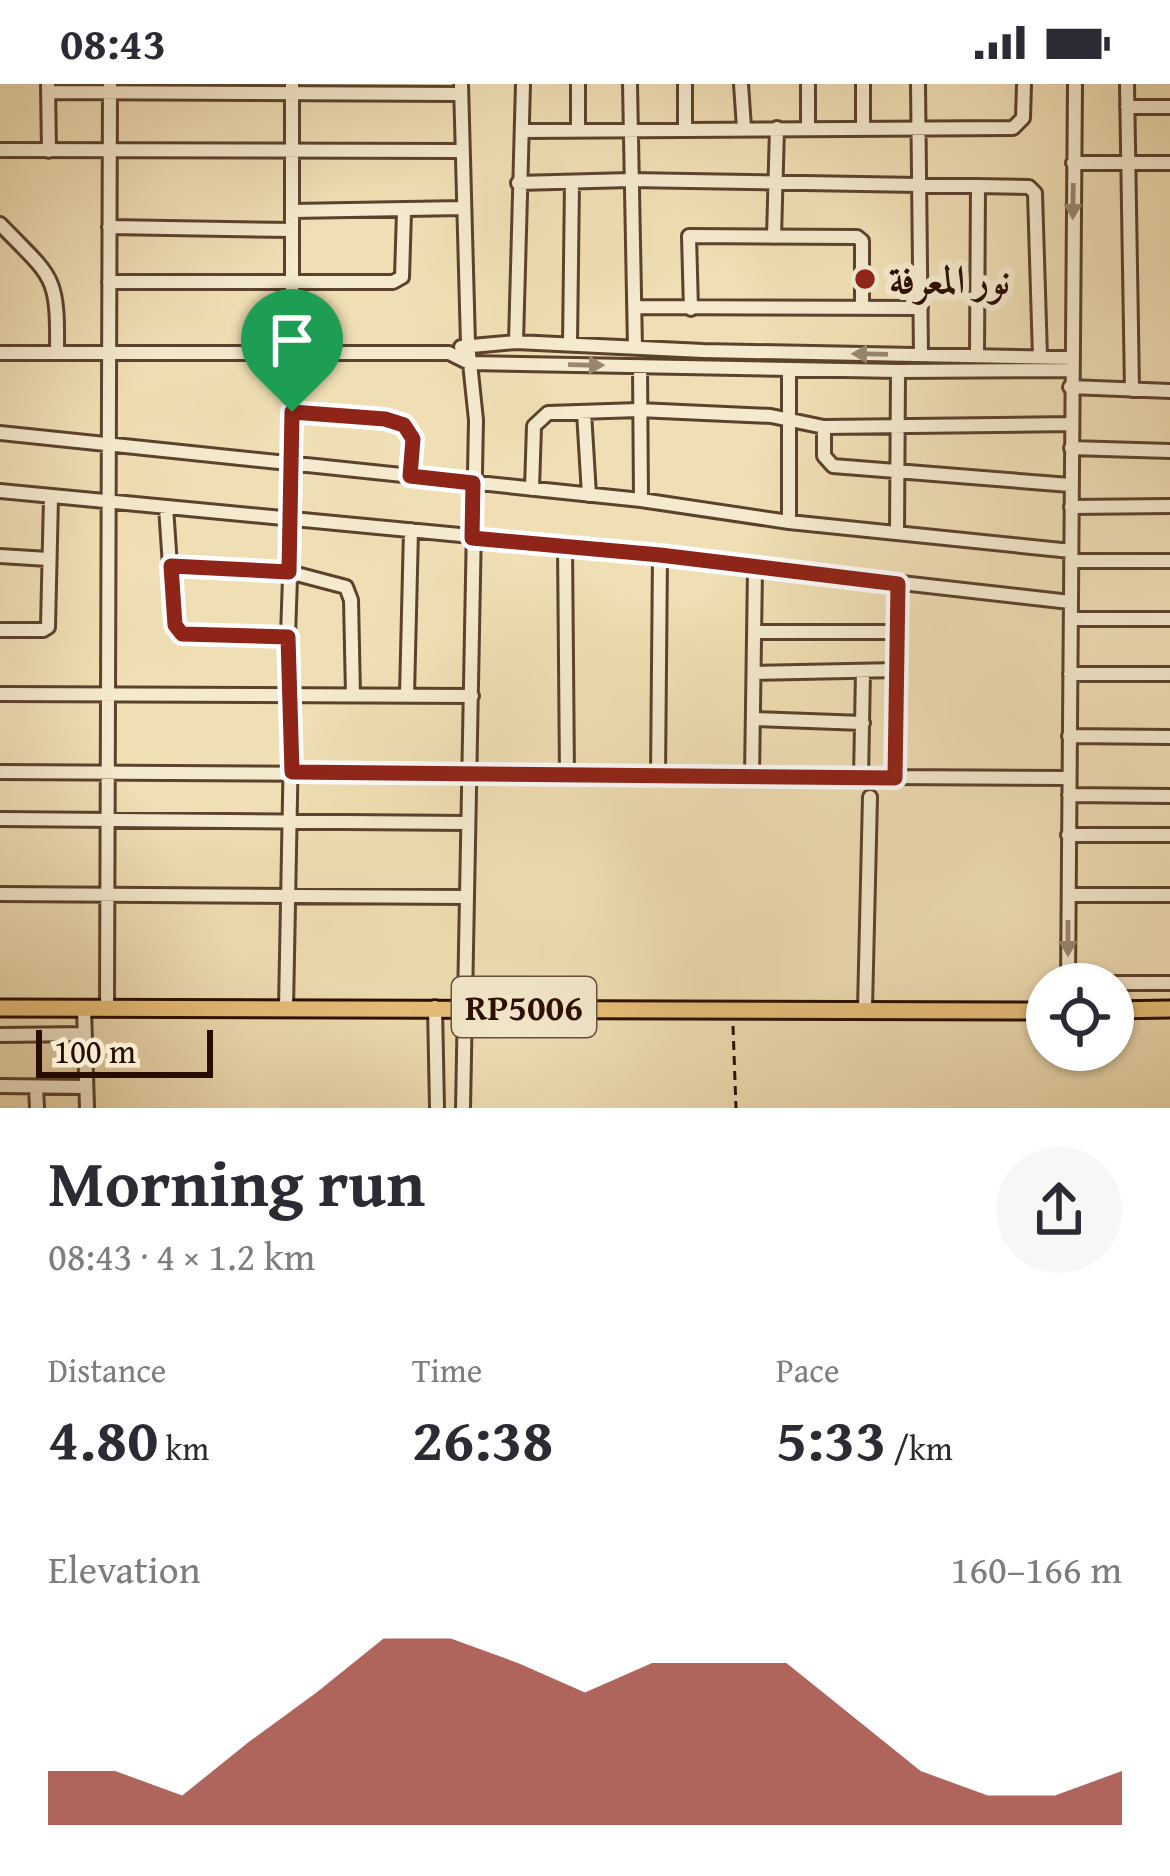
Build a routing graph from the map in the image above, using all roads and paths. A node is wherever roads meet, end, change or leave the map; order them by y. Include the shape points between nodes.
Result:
1 (523, 84) edge
2 (578, 84) edge
3 (630, 84) edge
4 (685, 84) edge
5 (741, 84) edge
6 (808, 84) edge
7 (863, 84) edge
8 (918, 84) edge
9 (1024, 84) edge
10 (1075, 84) edge
11 (1127, 84) edge
12 (48, 88) edge
13 (110, 88) edge
14 (292, 89) edge
15 (366, 89) edge
16 (430, 89) edge
17 (461, 89) edge
18 (1127, 107) junction
19 (1170, 107) edge
20 (863, 127) junction
21 (919, 127) junction
22 (578, 128) junction
23 (631, 128) junction
24 (686, 128) junction
25 (744, 128) junction
26 (777, 128) junction
27 (808, 128) junction
28 (522, 131) junction
29 (0, 149) edge
30 (292, 149) junction
31 (49, 151) junction
32 (460, 151) junction
33 (110, 152) junction
34 (1130, 162) junction
35 (1170, 163) edge
36 (1073, 164) junction
37 (630, 180) junction
38 (572, 182) junction
39 (774, 182) junction
40 (518, 183) junction
41 (920, 185) junction
42 (978, 186) junction
43 (463, 208) junction
44 (292, 211) junction
45 (404, 212) junction
46 (0, 224) edge
47 (109, 227) junction
48 (292, 230) junction
49 (774, 236) junction
50 (109, 282) junction
51 (292, 285) junction
52 (634, 307) junction
53 (862, 307) junction
54 (921, 308) junction
55 (691, 309) junction
56 (516, 342) junction
57 (468, 344) junction
58 (570, 344) junction
59 (635, 348) junction
60 (57, 350) junction
61 (109, 351) junction
62 (292, 351) junction
63 (0, 353) edge
64 (448, 353) junction
65 (921, 355) junction
66 (977, 356) junction
67 (1040, 357) junction
68 (469, 363) junction
69 (1070, 364) junction
70 (640, 366) junction
71 (789, 369) junction
72 (898, 371) junction
73 (1070, 387) junction
74 (1132, 390) junction
75 (1170, 391) edge
76 (639, 410) junction
77 (292, 412) junction
78 (584, 412) junction
79 (787, 418) junction
80 (1070, 424) junction
81 (824, 427) junction
82 (899, 428) junction
83 (0, 433) edge
84 (109, 445) junction
85 (1071, 448) junction
86 (1170, 451) edge
87 (292, 464) junction
88 (899, 474) junction
89 (410, 476) junction
90 (473, 483) junction
91 (1070, 485) junction
92 (532, 489) junction
93 (0, 490) edge
94 (589, 495) junction
95 (51, 497) junction
96 (641, 500) junction
97 (108, 503) junction
98 (1170, 506) edge
99 (166, 507) junction
100 (1071, 507) junction
101 (292, 519) junction
102 (789, 522) junction
103 (411, 530) junction
104 (897, 533) junction
105 (472, 538) junction
106 (565, 545) junction
107 (660, 555) junction
108 (0, 556) edge
109 (1071, 556) junction
110 (49, 559) junction
111 (1170, 561) edge
112 (171, 566) junction
113 (755, 569) junction
114 (289, 572) junction
115 (898, 584) junction
116 (1070, 602) junction
117 (1071, 619) junction
118 (1170, 619) edge
119 (0, 630) edge
120 (754, 632) junction
121 (898, 632) junction
122 (288, 637) junction
123 (898, 670) junction
124 (863, 671) junction
125 (754, 673) junction
126 (1070, 674) junction
127 (1170, 674) edge
128 (0, 694) edge
129 (292, 694) junction
130 (353, 695) junction
131 (406, 695) junction
132 (472, 696) junction
133 (107, 698) junction
134 (754, 719) junction
135 (863, 723) junction
136 (1069, 736) junction
137 (1170, 737) edge
138 (0, 772) edge
139 (107, 772) junction
140 (292, 772) junction
141 (471, 775) junction
142 (567, 776) junction
143 (658, 777) junction
144 (752, 777) junction
145 (895, 778) junction
146 (1069, 778) junction
147 (861, 779) junction
148 (1069, 795) junction
149 (1170, 796) edge
150 (870, 797) dead end
151 (0, 819) edge
152 (290, 820) junction
153 (107, 823) junction
154 (468, 823) junction
155 (1170, 835) edge
156 (1068, 836) junction
157 (0, 894) edge
158 (107, 895) junction
159 (289, 895) junction
160 (1069, 895) junction
161 (1170, 895) edge
162 (467, 897) junction
163 (1068, 963) edge
164 (1134, 983) edge
165 (1170, 983) edge
166 (84, 1007) junction
167 (106, 1007) junction
168 (434, 1007) junction
169 (466, 1007) junction
170 (0, 1008) edge
171 (286, 1008) junction
172 (733, 1008) junction
173 (865, 1008) junction
174 (1170, 1009) edge
175 (1134, 1010) edge
176 (1026, 1011) edge
177 (85, 1034) junction
178 (0, 1035) edge
179 (0, 1086) edge
180 (36, 1087) junction
181 (86, 1088) junction
182 (37, 1108) edge
183 (87, 1108) edge
184 (436, 1108) edge
185 (463, 1108) edge
186 (736, 1108) edge

1 - 28 street
2 - 22 street
3 - 23 street
4 - 24 street
5 - 25 street
6 - 27 street
7 - 20 street
8 - 21 street
9 - 21 street via 1018,127
10 - 36 street
11 - 18 street
12 - 13 street
12 - 31 street
13 - 14 street
13 - 33 street
14 - 15 street
14 - 30 street
15 - 16 street
16 - 17 street
17 - 32 street
18 - 19 street
18 - 34 street
20 - 21 street
20 - 27 street
21 - 41 street
22 - 23 street
22 - 28 street
23 - 24 street
23 - 37 street
24 - 25 street
25 - 26 street
26 - 27 street
26 - 39 street
28 - 40 street
29 - 31 street
30 - 32 street
30 - 33 street
30 - 44 street
31 - 33 street
32 - 43 street
33 - 47 street
34 - 35 street
34 - 36 street
34 - 74 street
36 -> 69 street
37 - 38 street
37 - 39 street
37 - 52 street
38 - 40 street
38 - 58 street
39 - 41 street
39 - 49 street
40 - 56 street
41 - 42 street
41 - 54 street
42 - 66 street
42 - 67 street via 1035,193
43 - 45 street
43 - 57 street
44 - 45 street
44 - 48 street
45 - 51 street via 399,280
46 - 60 street via 52,281
47 - 48 street
47 - 50 street
48 - 51 street
49 - 53 street via 860,238
49 - 55 street via 689,236
50 - 51 street
50 - 61 street
51 - 62 street
52 - 55 street
52 - 59 street
53 - 54 street
53 - 55 street
54 - 65 street
56 - 57 street
56 - 58 street
57 - 64 street
57 - 68 street
58 - 59 street
65 -> 59 street
60 - 61 street
60 - 63 street
61 - 62 street
61 - 84 street
62 - 64 street
62 - 77 street
64 - 68 street
65 - 66 street
66 - 67 street
67 - 69 street
68 -> 70 street
68 - 90 street
69 - 72 street
69 - 73 street
70 - 71 street
70 - 76 street
71 - 72 street
71 - 79 street
72 - 82 street
73 - 74 street
73 - 80 street
74 - 75 street
76 - 78 street
76 - 79 street
76 - 96 street
77 - 87 street
77 - 89 street via 404,425 413,439
78 - 92 street via 537,421
78 - 94 street
79 - 81 street
79 - 102 street
80 - 82 street
80 - 85 street
81 - 82 street
81 - 88 street via 826,462
82 - 88 street
83 - 84 street
84 - 87 street
84 - 97 street
85 - 86 street
85 - 91 street
87 - 89 street
87 - 101 street
88 - 91 street
88 - 104 street
89 - 90 street
90 - 92 street
90 - 105 street
91 - 100 street
92 - 94 street
93 - 95 street
94 - 96 street
95 - 97 street
95 - 110 street
96 - 102 street
97 - 99 street
97 - 133 street
98 - 100 street
99 - 101 street
99 - 112 street
100 - 109 street
101 - 103 street
101 - 114 street
102 - 104 street
103 - 105 street
103 - 131 street
104 - 109 street
105 - 106 street
105 - 132 street
106 - 107 street
106 - 142 street
107 - 113 street
107 - 143 street
108 - 110 street
109 - 111 street
109 - 116 street
110 - 119 street via 46,629
112 - 114 street
112 - 122 street via 182,634
113 - 115 street
113 - 120 street
114 - 122 street
114 - 130 street via 351,593
115 - 116 street
115 - 121 street
116 - 117 street
117 - 118 street
117 - 126 street
120 - 121 street
120 - 125 street
121 - 123 street
122 - 129 street
123 - 124 street
123 - 145 street
124 - 125 street
124 - 135 street
125 - 134 street
126 - 127 street
126 - 136 street
128 - 133 street
129 - 130 street
129 - 133 street
129 - 140 street
130 - 131 street
131 - 132 street
132 - 141 street
133 - 139 street
134 - 135 street
134 - 144 street
135 - 147 street
136 - 137 street
136 - 146 street
138 - 139 street
139 - 140 street
139 - 153 street
140 - 141 street
140 - 152 street
141 - 142 street
141 - 154 street
142 - 143 street
143 - 144 street
144 - 147 street
145 - 146 street
145 - 147 street
146 - 148 street
148 - 149 street
148 - 156 street
150 - 173 street
151 - 153 street
152 - 153 street
152 - 154 street
152 - 159 street
153 - 158 street
154 - 162 street
155 - 156 street
156 - 160 street
157 - 158 street
158 - 159 street
158 - 167 street
159 - 162 street
159 - 171 street
160 - 161 street
160 -> 163 street
162 - 169 street
164 - 165 street
166 - 167 main road, RP5006
166 - 170 main road, RP5006
166 - 177 street
167 - 171 main road, RP5006
168 - 169 main road, RP5006
168 - 171 main road, RP5006
168 - 184 street
169 - 172 main road, RP5006
169 - 185 street
172 - 173 main road, RP5006
172 - 186 path
173 - 176 main road, RP5006
174 - 175 main road
177 - 178 street
177 - 181 street
179 - 180 street
180 - 181 street
180 - 182 street
181 - 183 street

